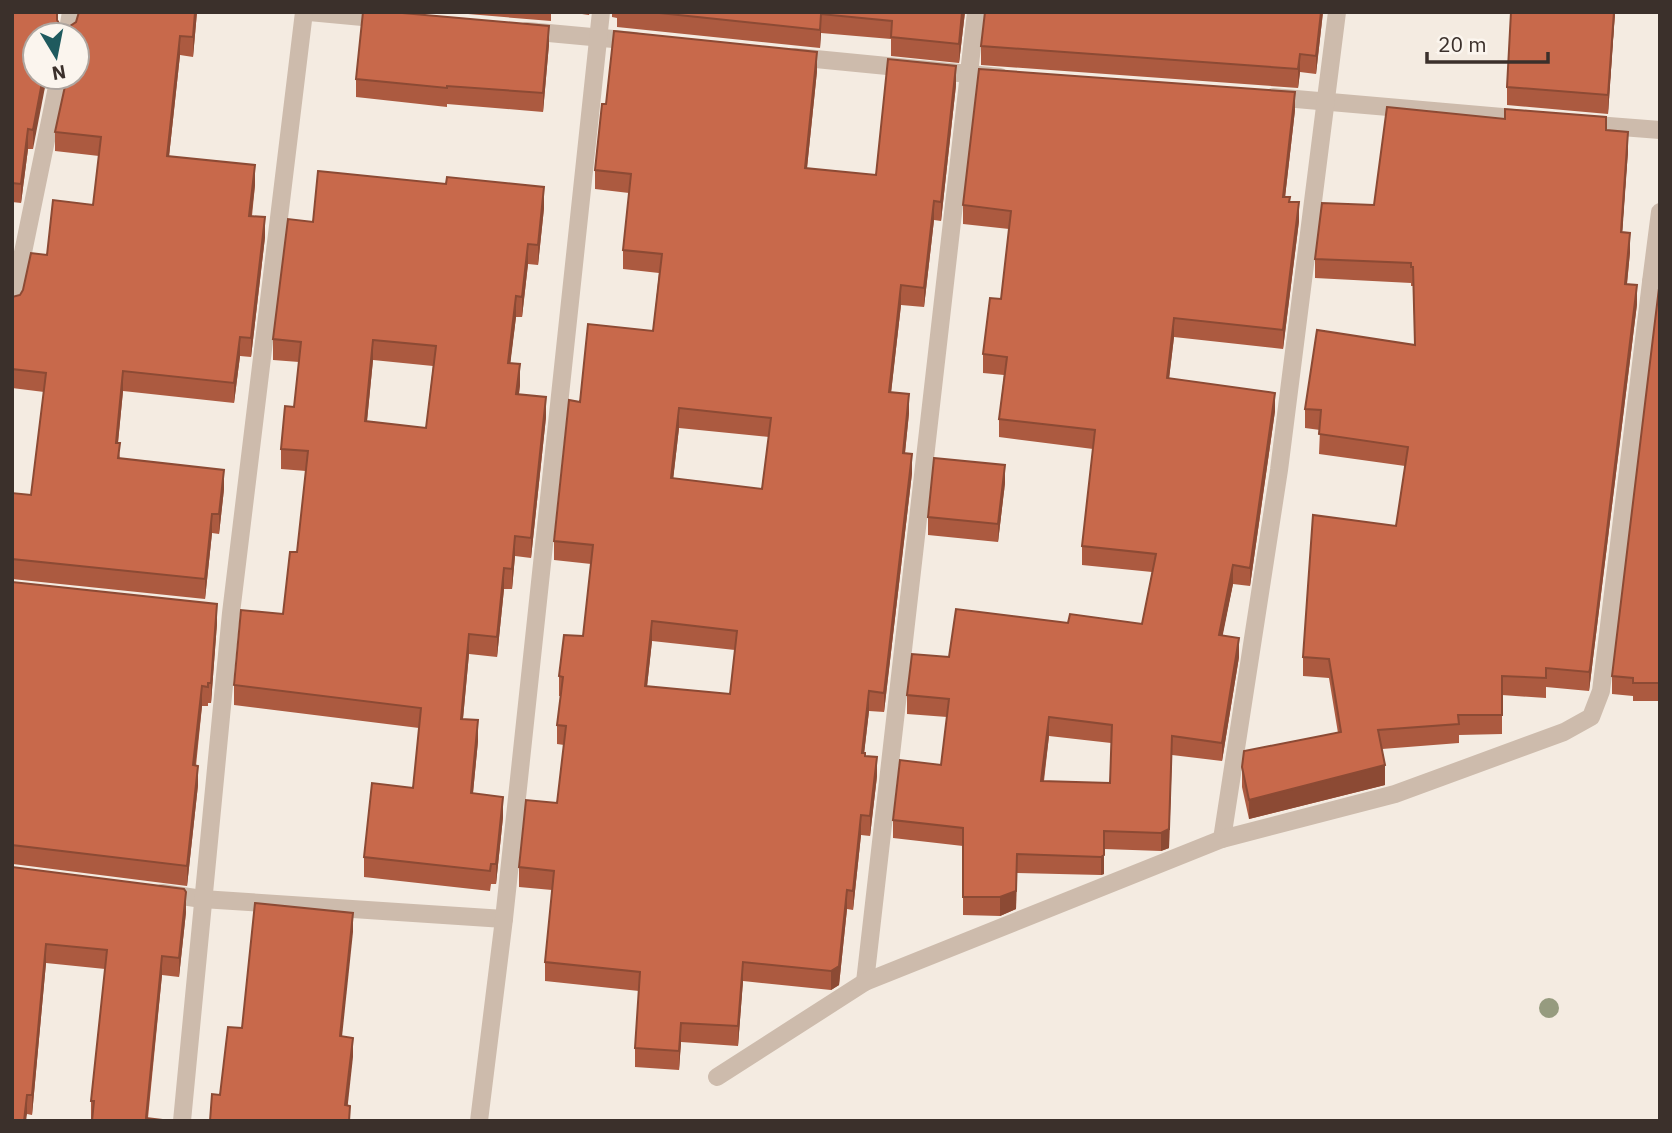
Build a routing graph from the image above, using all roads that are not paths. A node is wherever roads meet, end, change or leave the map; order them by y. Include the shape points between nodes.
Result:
1 (306, 12) edge
2 (601, 12) edge
3 (976, 12) edge
4 (1336, 12) edge
5 (406, 20) edge
6 (516, 30) edge
7 (599, 37) junction
8 (653, 43) edge
9 (776, 55) edge
10 (967, 75) junction
11 (1022, 79) edge
12 (57, 91) edge
13 (1256, 96) edge
14 (1325, 101) junction
15 (1539, 120) edge
16 (1566, 122) edge
17 (1660, 130) edge
18 (1660, 212) edge
19 (1655, 283) edge
20 (12, 306) edge
21 (1222, 839) junction
22 (148, 892) edge
23 (202, 898) junction
24 (504, 919) junction
25 (865, 982) junction
26 (717, 1077) dead end
27 (181, 1121) edge
28 (479, 1121) edge

1 - 5 street
1 - 23 street via 224,612
2 - 7 street
3 - 10 street
4 - 14 street
6 - 7 street
7 - 8 street
7 - 24 street
9 - 10 street
10 - 11 street
10 - 25 street
12 - 20 street
13 - 14 street
14 - 15 street
14 - 21 street via 1279,470
16 - 17 street
18 - 19 street
19 - 21 street via 1601,691 1591,717 1564,732 1395,794
21 - 25 street
22 - 23 street
23 - 24 street
23 - 27 street
24 - 28 street
25 - 26 street

